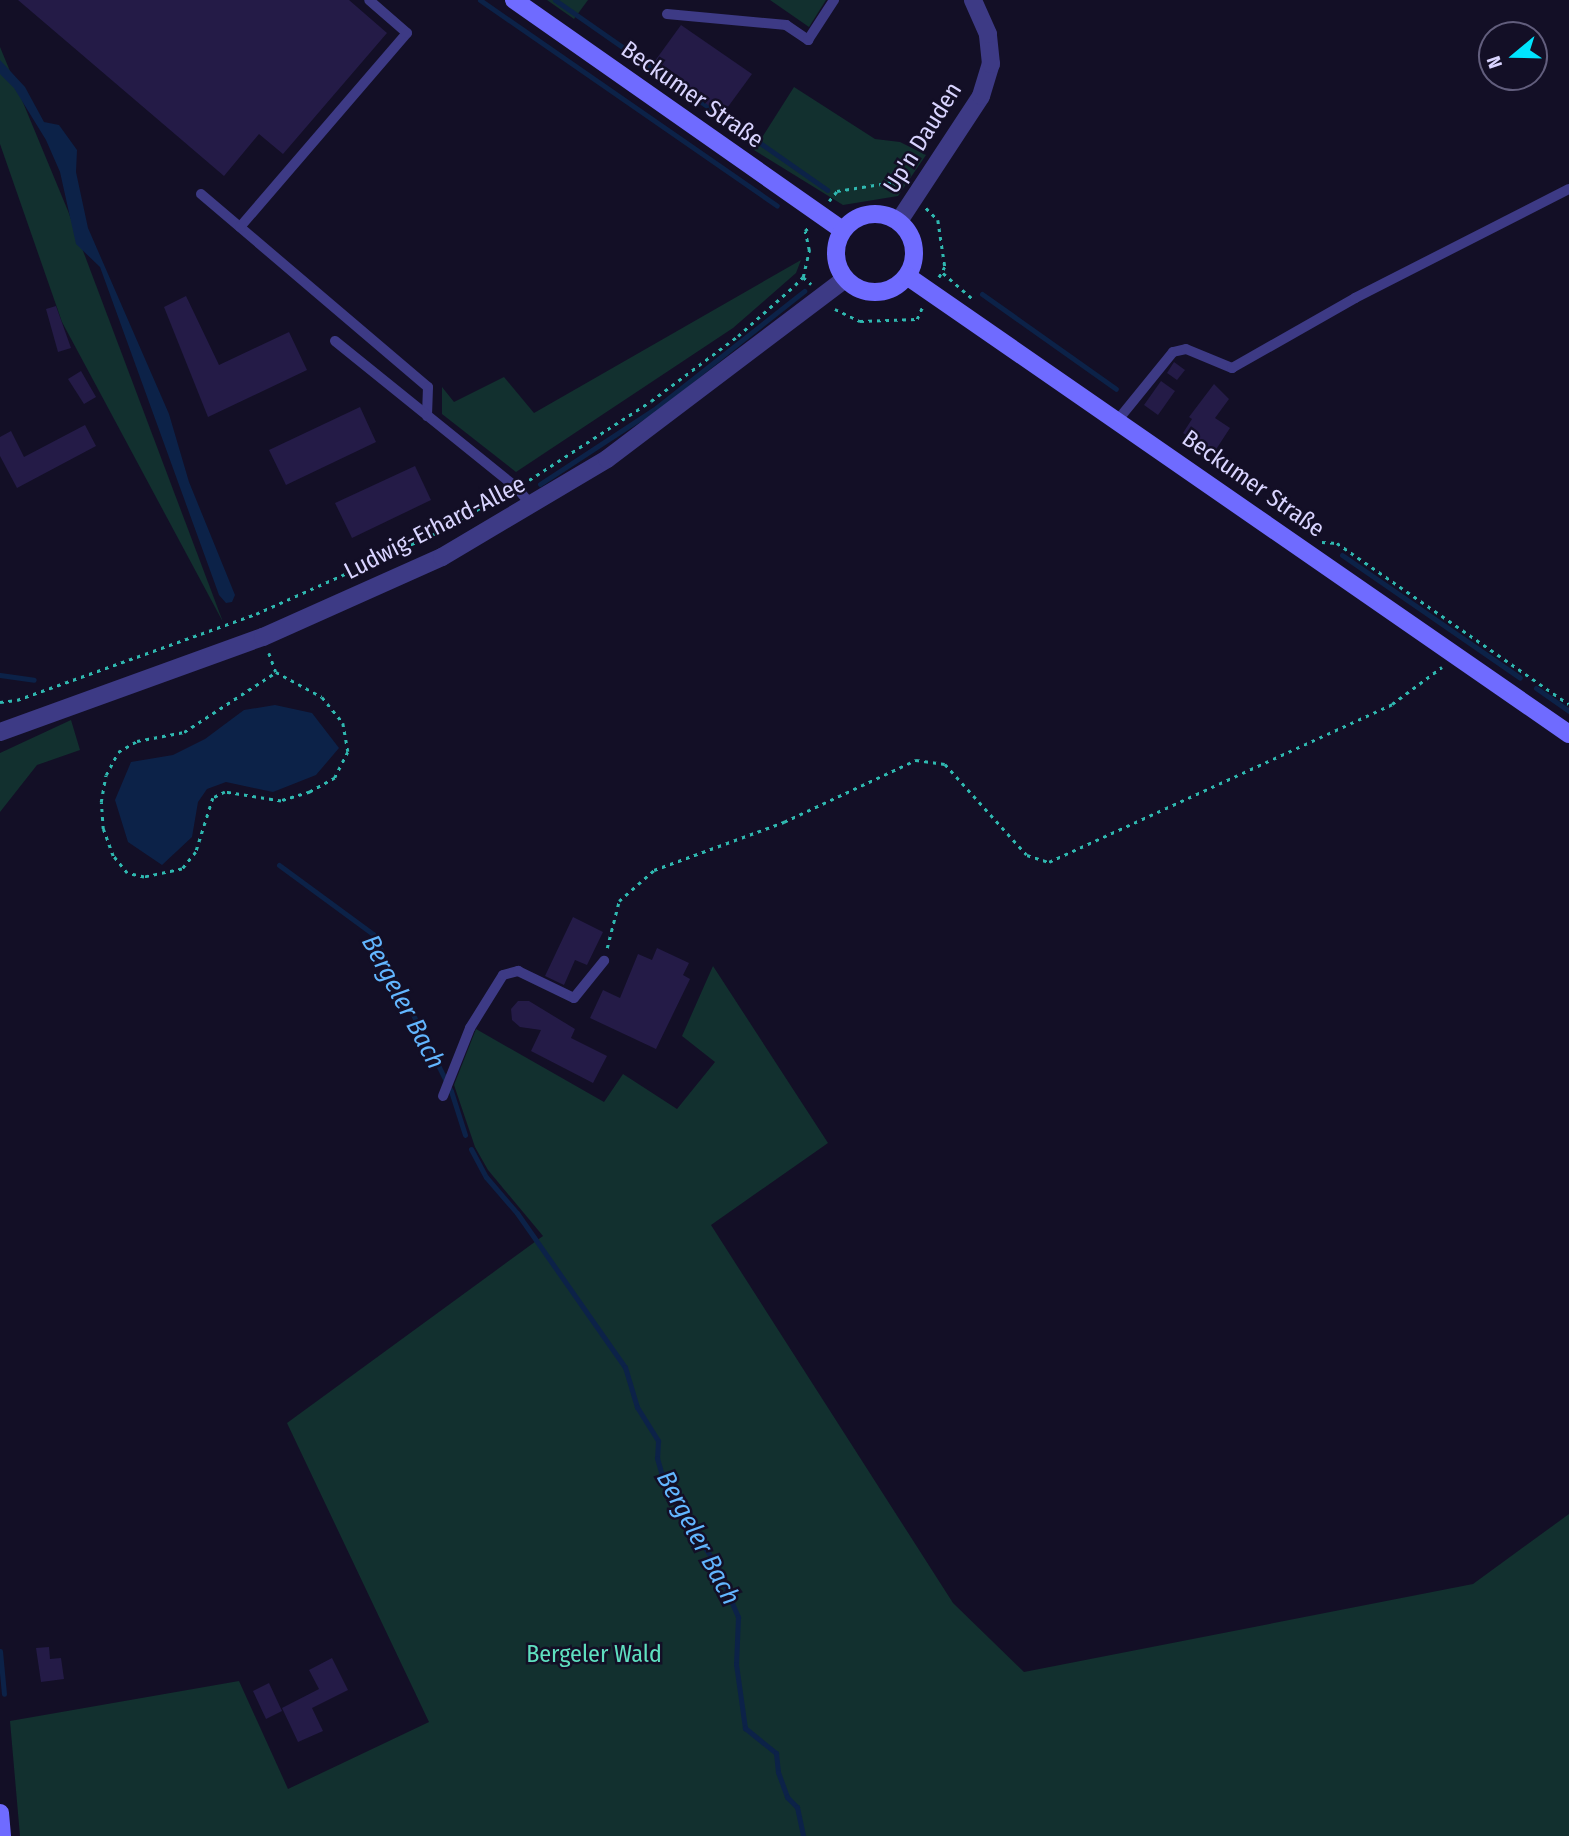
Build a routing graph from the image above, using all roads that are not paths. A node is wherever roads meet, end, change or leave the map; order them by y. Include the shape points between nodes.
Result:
1 (369, 0) edge
2 (514, 0) edge
3 (834, 0) edge
4 (973, 0) edge
5 (667, 14) dead end
6 (1569, 189) edge
7 (201, 194) dead end
8 (899, 222) junction
9 (240, 227) junction
10 (843, 230) junction
11 (907, 276) junction
12 (845, 279) junction
13 (335, 341) dead end
14 (428, 416) junction
15 (1118, 421) junction
16 (532, 507) junction
17 (0, 732) edge
18 (1569, 734) edge
19 (604, 961) road end
20 (443, 1096) dead end
21 (0, 1813) edge
22 (2, 1836) edge

1 - 9 lane via 407,33
2 - 10 main road, Beckumer Straße
3 - 5 lane via 808,40 786,25
4 - 8 street, Up'n Dauden via 988,34 990,64 984,85
6 - 15 lane via 1355,298 1231,368 1186,349 1173,352
7 - 9 lane
8 - 10 main road via 888,215 863,215
8 - 11 main road via 915,247
9 - 14 lane via 428,387
10 - 12 main road via 836,246 837,264
11 - 12 main road via 884,292 856,288
11 - 15 main road, Beckumer Straße
12 - 16 street, Ludwig-Erhard-Allee via 705,390
13 - 14 lane
14 - 16 lane via 517,488
15 - 18 main road, Beckumer Straße
16 - 17 street, Ludwig-Erhard-Allee via 442,557 263,637
19 - 20 lane via 574,998 518,971 503,975 490,990
21 - 22 main road

